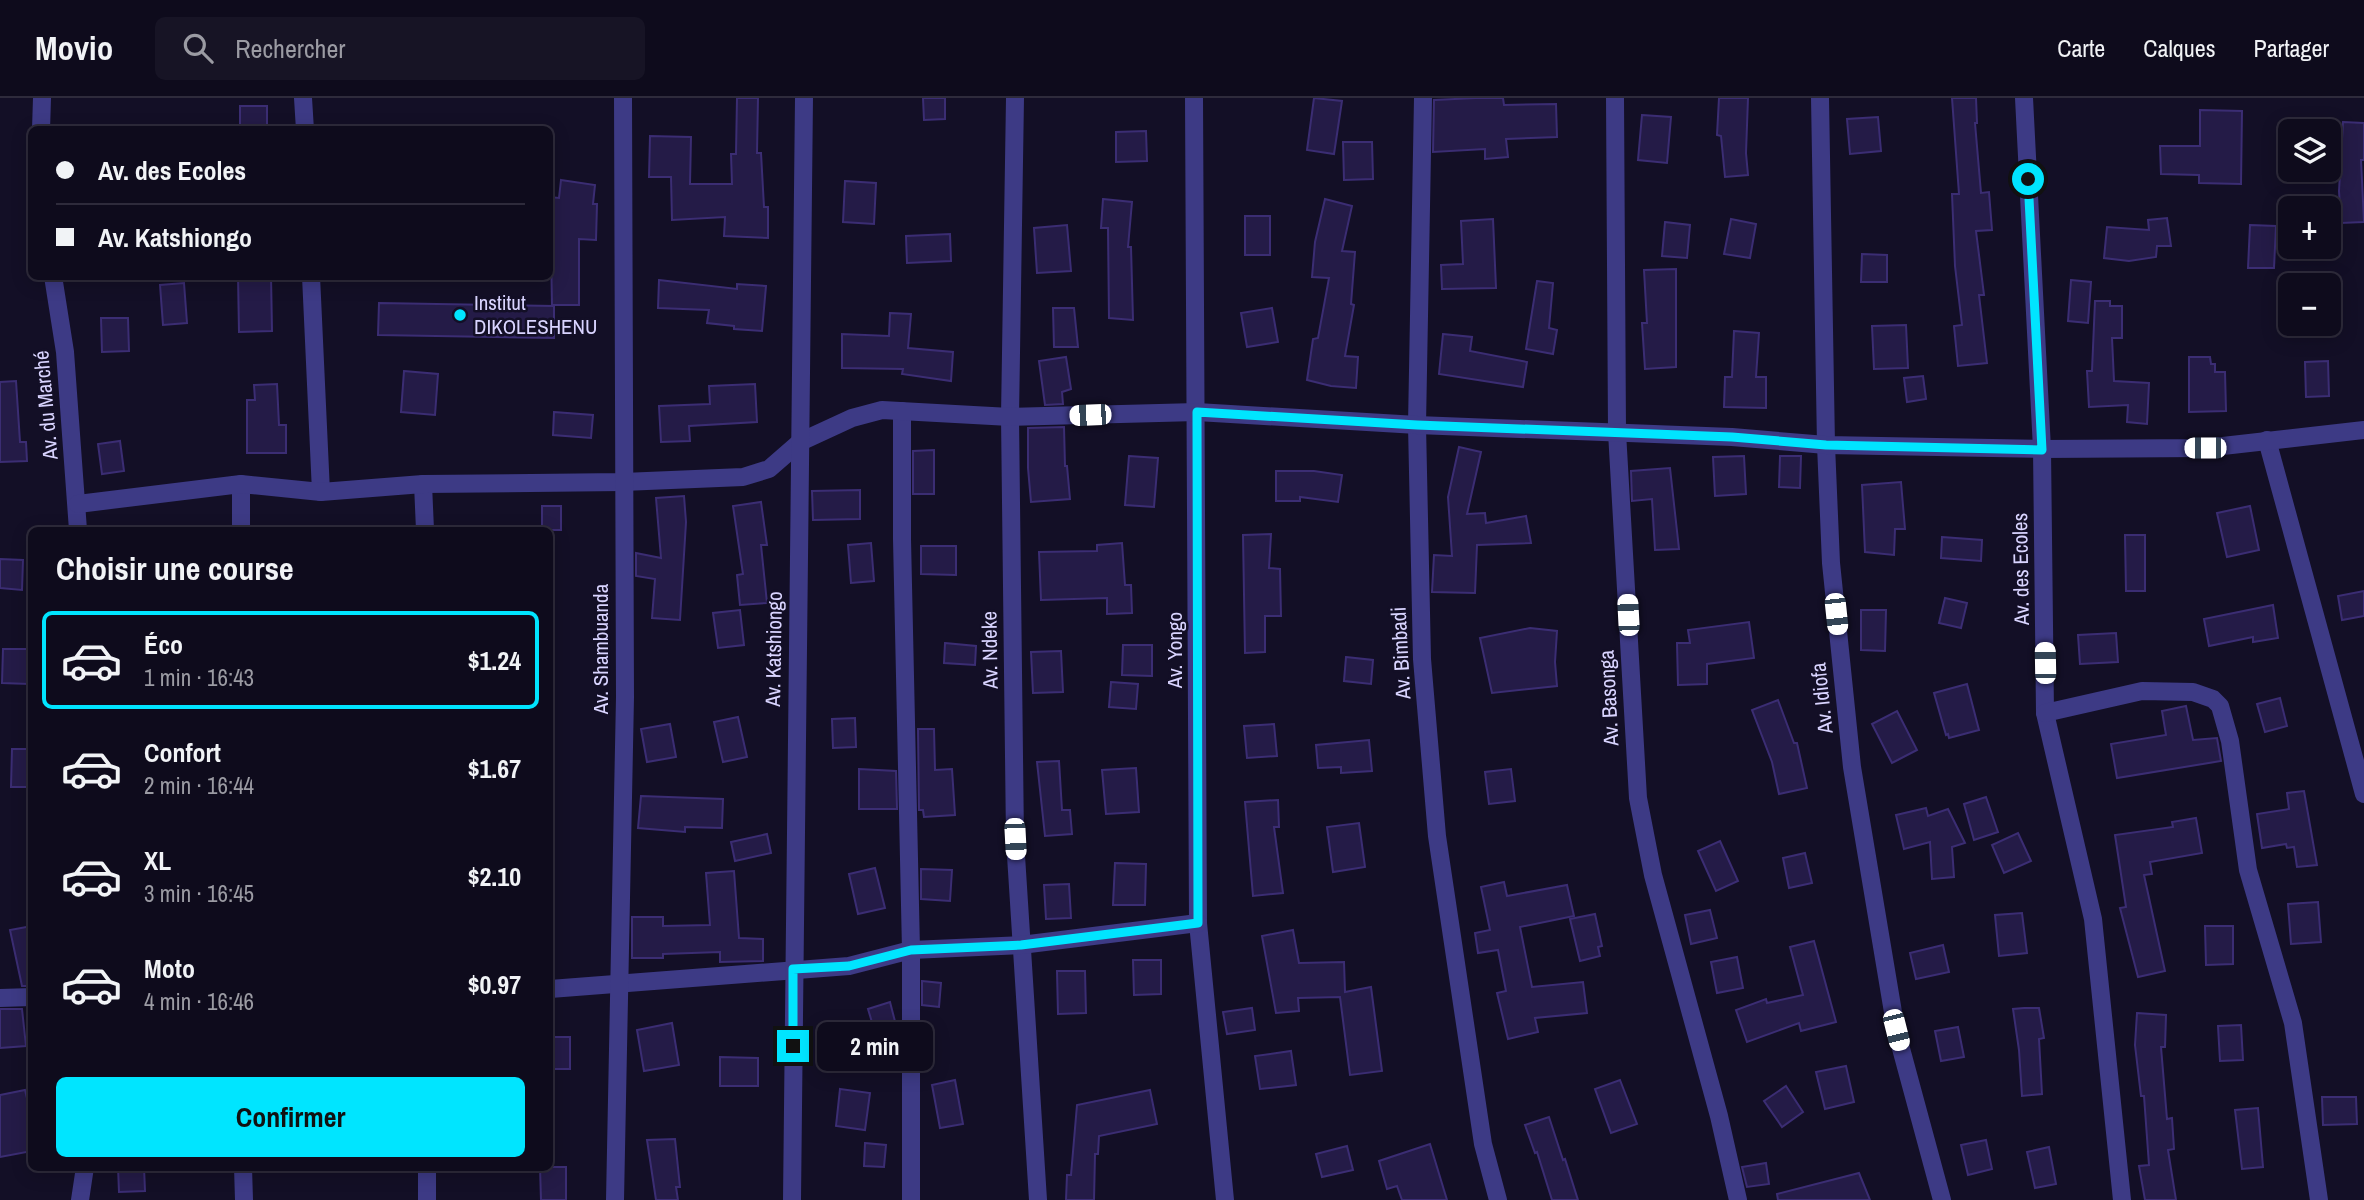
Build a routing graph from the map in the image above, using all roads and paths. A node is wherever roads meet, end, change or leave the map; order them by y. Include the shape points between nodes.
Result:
1 (42, 98) edge
2 (303, 98) edge
3 (623, 98) edge
4 (804, 98) edge
5 (1015, 98) edge
6 (1194, 98) edge
7 (1423, 98) edge
8 (1615, 98) edge
9 (1820, 98) edge
10 (2024, 98) edge
11 (41, 126) edge
12 (304, 126) edge
13 (54, 280) edge
14 (311, 280) edge
15 (902, 411) junction
16 (1197, 412) junction
17 (1010, 417) junction
18 (1417, 425) junction
19 (2364, 430) edge
20 (1617, 432) junction
21 (2267, 440) junction
22 (800, 442) junction
23 (1826, 445) junction
24 (2042, 450) junction
25 (623, 482) junction
26 (241, 484) junction
27 (424, 484) junction
28 (321, 492) junction
29 (78, 504) junction
30 (78, 527) edge
31 (241, 527) edge
32 (425, 527) edge
33 (2045, 713) junction
34 (2364, 794) edge
35 (1198, 923) junction
36 (1021, 945) junction
37 (911, 950) junction
38 (793, 969) junction
39 (618, 985) junction
40 (553, 989) edge
41 (28, 997) edge
42 (0, 998) edge
43 (84, 1171) edge
44 (243, 1171) edge
45 (427, 1171) edge
46 (80, 1200) edge
47 (244, 1200) edge
48 (427, 1200) edge
49 (615, 1200) edge
50 (792, 1200) edge
51 (911, 1200) edge
52 (1038, 1200) edge
53 (1225, 1200) edge
54 (1498, 1200) edge
55 (1738, 1200) edge
56 (1942, 1200) edge
57 (2122, 1200) edge
58 (2319, 1200) edge

1 - 11 street
2 - 12 street
3 - 25 street, Av. Shambuanda
4 - 22 street, Av. Katshiongo
5 - 17 street, Av. Ndeke
6 - 16 street, Av. Yongo
7 - 18 street, Av. Bimbadi
8 - 20 street, Av. Basonga
9 - 23 street, Av. Idiofa
10 - 24 street, Av. des Ecoles
13 - 29 street, Av. du Marché via 65,352
14 - 28 street
15 - 17 street
15 - 22 street via 882,410 852,418
15 - 37 street
16 - 17 street
16 - 18 street
16 - 35 street, Av. Yongo
17 - 36 street, Av. Ndeke via 1015,839
18 - 20 street
18 - 54 street, Av. Bimbadi via 1422,659 1437,836 1483,1144
19 - 21 street
20 - 23 street
20 - 55 street, Av. Basonga via 1638,798 1653,875
21 - 24 street via 2205,448
21 - 34 street
22 - 25 street via 769,469 743,477
22 - 38 street, Av. Katshiongo
23 - 24 street
23 - 56 street, Av. Idiofa via 1831,563 1852,767 1896,1030
24 - 33 street, Av. des Ecoles
25 - 27 street
25 - 39 street, Av. Shambuanda via 625,697
26 - 28 street
26 - 29 street
26 - 31 street
27 - 28 street
27 - 32 street
29 - 30 street, Av. du Marché
33 - 57 street, Av. des Ecoles via 2093,919
33 - 58 street via 2142,691 2193,692 2220,706 2230,740 2248,870 2293,1023
35 - 36 street
35 - 53 street, Av. Yongo
36 - 37 street
36 - 52 street, Av. Ndeke
37 - 38 street via 849,966
37 - 51 street
38 - 39 street
38 - 50 street, Av. Katshiongo
39 - 40 street
39 - 49 street, Av. Shambuanda
41 - 42 street
43 - 46 street
44 - 47 street
45 - 48 street

